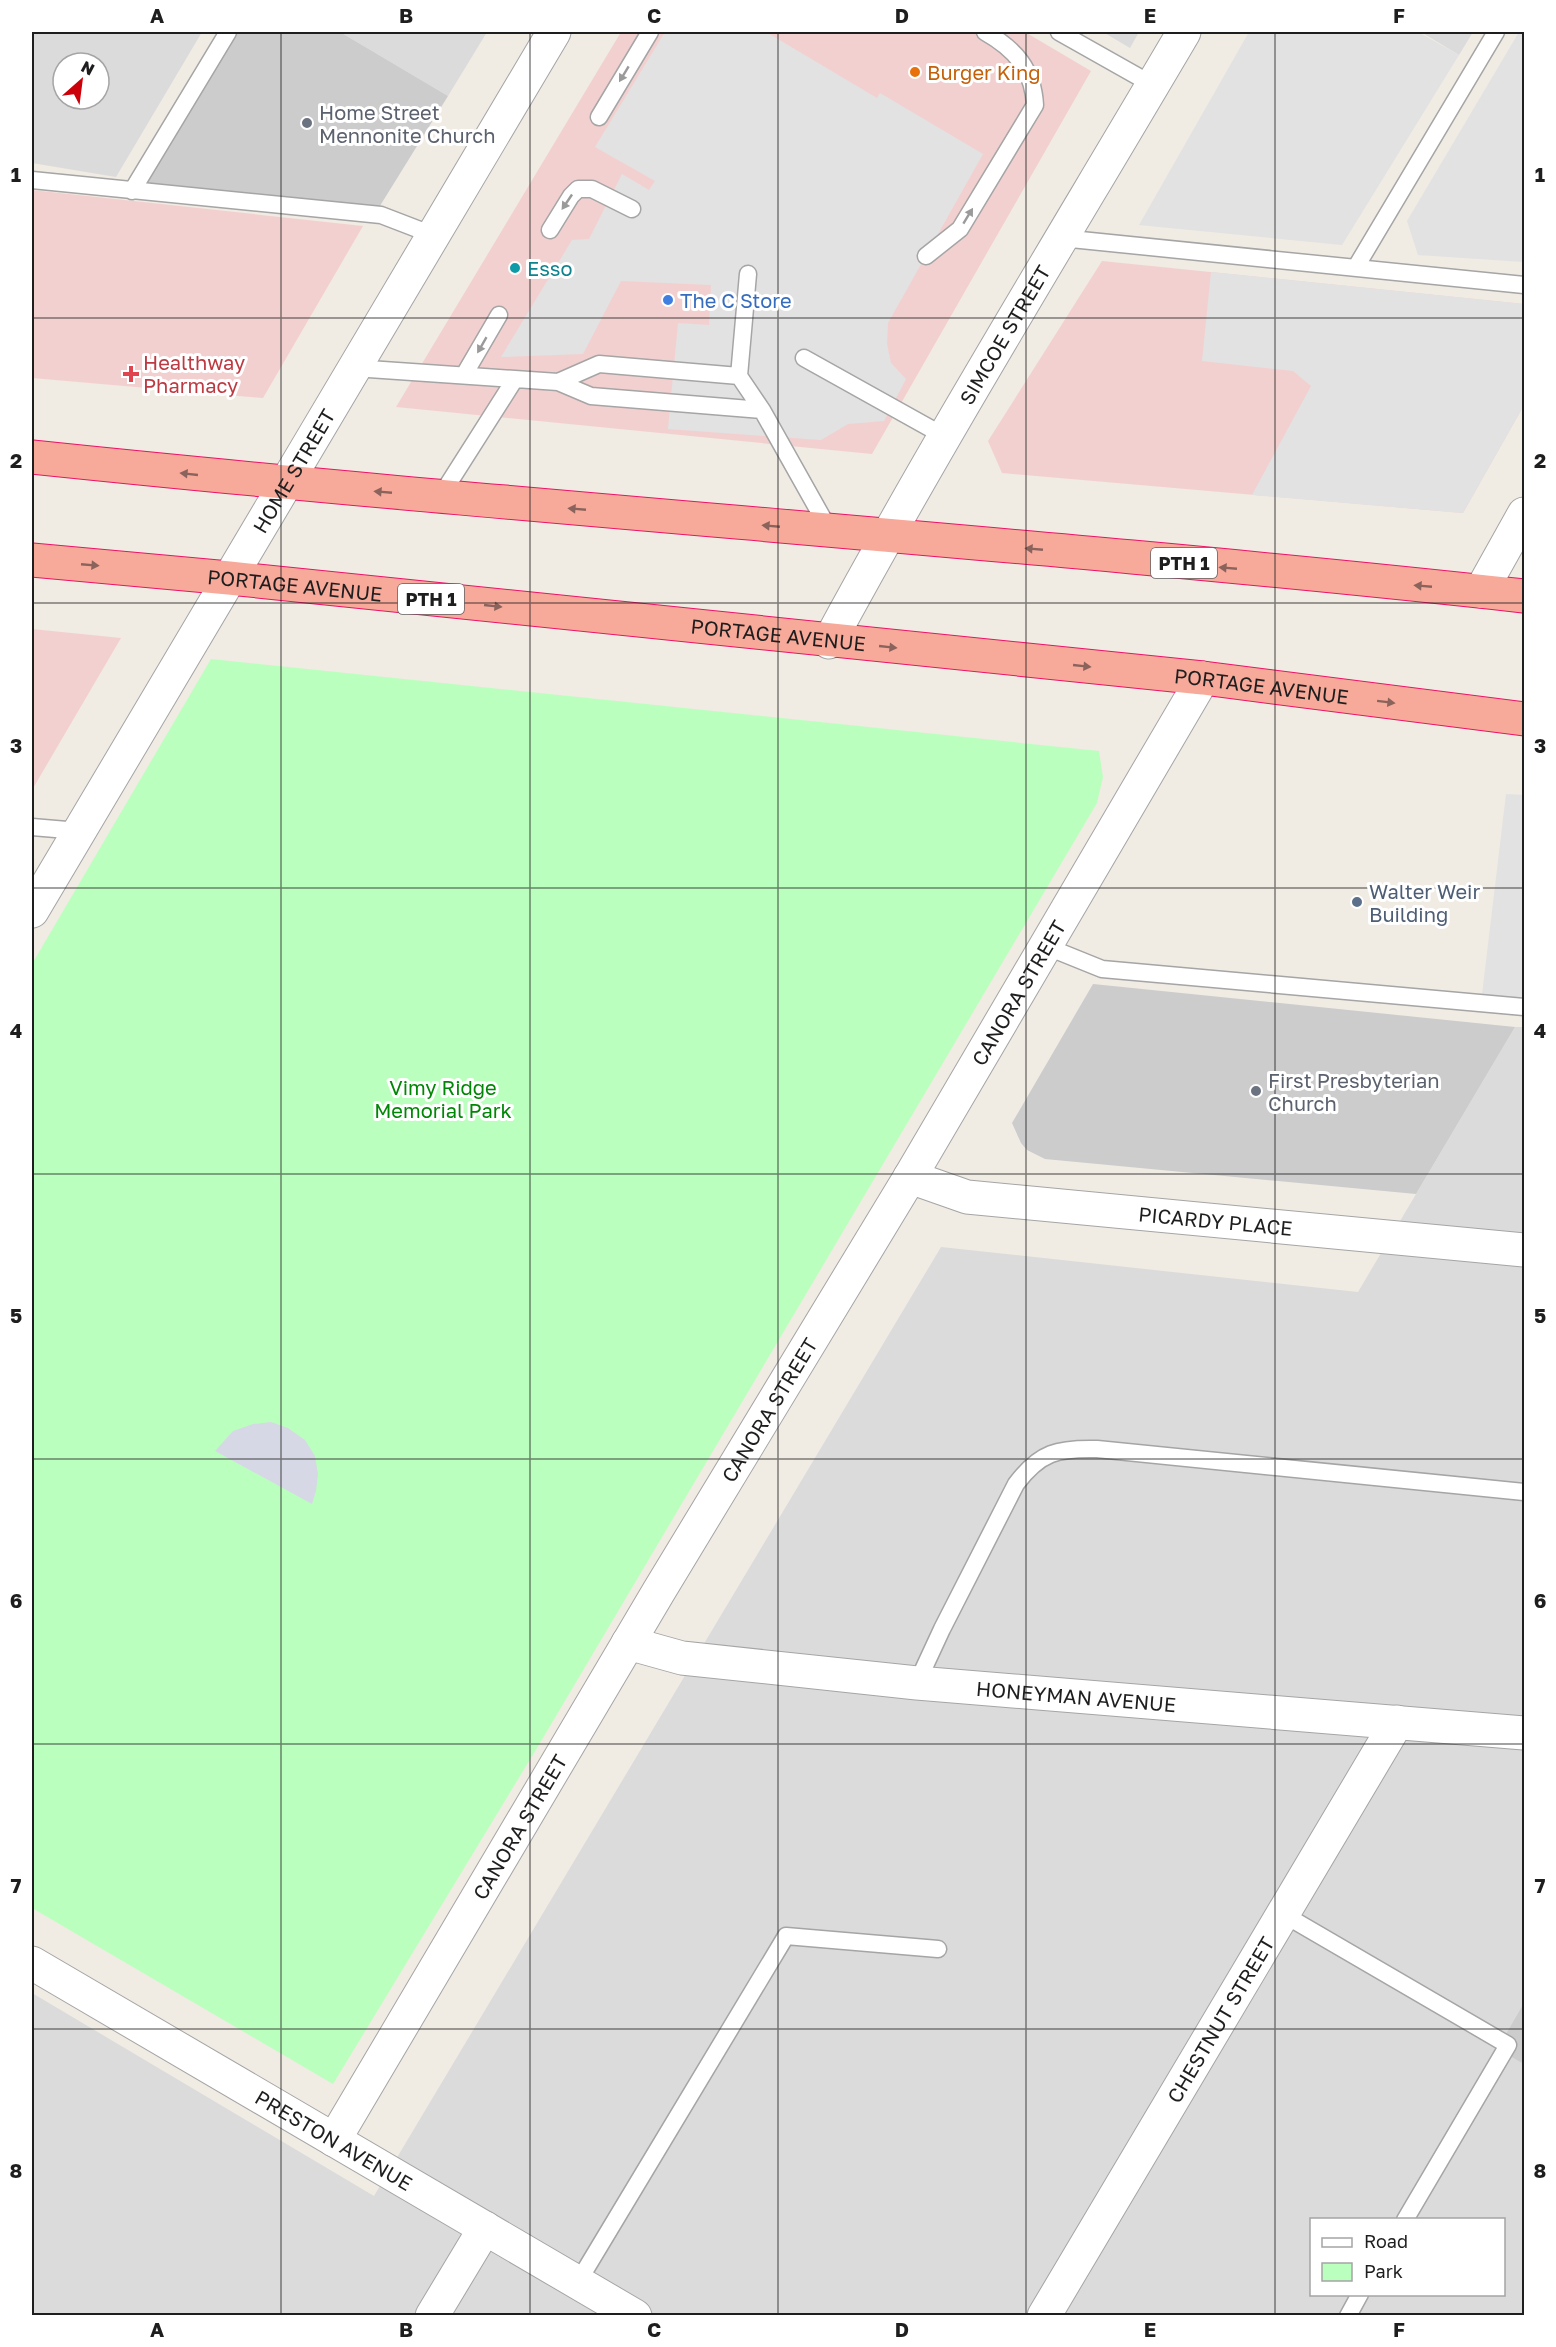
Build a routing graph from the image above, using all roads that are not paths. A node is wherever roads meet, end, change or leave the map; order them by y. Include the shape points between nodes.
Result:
1 (228, 32) edge
2 (554, 32) edge
3 (650, 32) edge
4 (985, 32) edge
5 (1059, 32) edge
6 (1184, 32) edge
7 (1496, 32) edge
8 (1153, 85) junction
9 (599, 117) dead end
10 (32, 180) edge
11 (132, 191) junction
12 (632, 209) dead end
13 (550, 230) dead end
14 (433, 235) junction
15 (1061, 238) junction
16 (926, 256) dead end
17 (1356, 267) junction
18 (748, 274) dead end
19 (1524, 285) edge
20 (499, 315) dead end
21 (804, 358) dead end
22 (354, 368) junction
23 (464, 375) junction
24 (739, 376) junction
25 (515, 379) junction
26 (558, 382) junction
27 (762, 410) junction
28 (944, 436) junction
29 (32, 457) edge
30 (285, 484) junction
31 (441, 497) junction
32 (1524, 514) edge
33 (830, 531) junction
34 (887, 536) junction
35 (32, 560) edge
36 (230, 578) junction
37 (1481, 591) junction
38 (1524, 596) edge
39 (829, 642) junction
40 (1203, 678) junction
41 (1524, 719) edge
42 (32, 827) edge
43 (79, 831) junction
44 (32, 911) edge
45 (1045, 946) junction
46 (1524, 1007) edge
47 (909, 1176) junction
48 (1524, 1250) edge
49 (1524, 1492) edge
50 (628, 1643) junction
51 (917, 1683) junction
52 (1397, 1722) junction
53 (1524, 1733) edge
54 (1282, 1914) junction
55 (938, 1949) dead end
56 (32, 1965) edge
57 (334, 2139) junction
58 (1406, 2218) edge
59 (485, 2228) junction
60 (578, 2282) junction
61 (1359, 2296) edge
62 (432, 2316) edge
63 (635, 2316) edge
64 (1044, 2316) edge
65 (1348, 2316) edge

1 - 11 lane
2 - 14 street, HOME STREET
3 -> 9 lane
16 -> 4 lane via 960,229 1035,105 1034,87 1022,62 1005,43
5 - 8 lane
6 - 8 street, SIMCOE STREET
7 - 17 lane
8 - 15 street, SIMCOE STREET
10 - 11 lane
11 - 14 lane via 381,215
12 -> 13 lane via 592,189 578,189
14 - 22 street, HOME STREET
15 - 17 lane
15 - 28 street, SIMCOE STREET
17 - 19 lane
18 - 24 lane
20 -> 23 lane
21 - 28 lane
22 - 23 lane
22 - 30 street, HOME STREET
23 - 25 lane
24 - 26 lane via 599,364
24 - 27 lane
25 - 26 lane
25 - 31 lane
26 - 27 lane via 591,396
27 - 33 lane
28 - 34 street, SIMCOE STREET
30 -> 29 highway, PTH 1
31 -> 30 highway, PTH 1
30 - 36 street, HOME STREET
33 -> 31 highway, PTH 1
32 - 37 street
33 - 34 highway, PTH 1
37 -> 34 highway, PTH 1
34 - 39 street, SIMCOE STREET
35 -> 36 highway, PORTAGE AVENUE / PTH 1
36 -> 39 highway, PORTAGE AVENUE / PTH 1
36 - 43 street, HOME STREET
37 - 38 highway, PTH 1
39 -> 40 highway, PORTAGE AVENUE / PTH 1
40 -> 41 highway, PORTAGE AVENUE / PTH 1
40 - 45 street, CANORA STREET
42 - 43 lane
43 - 44 street, HOME STREET
45 - 46 lane via 1102,969
45 - 47 street, CANORA STREET
47 - 48 street, PICARDY PLACE via 967,1197
47 - 50 street, CANORA STREET
49 - 51 lane via 1097,1449 1056,1451 1041,1458 1016,1484
50 - 51 street, HONEYMAN AVENUE via 682,1658
50 - 57 street, CANORA STREET
51 - 52 street, HONEYMAN AVENUE
52 - 53 street, HONEYMAN AVENUE
52 - 54 street, CHESTNUT STREET
54 - 58 lane via 1508,2045
54 - 64 street, CHESTNUT STREET
55 - 60 lane via 786,1936
56 - 57 street, PRESTON AVENUE
57 - 59 street, PRESTON AVENUE
59 - 60 street, PRESTON AVENUE
59 - 62 street
60 - 63 street, PRESTON AVENUE
61 - 65 lane

